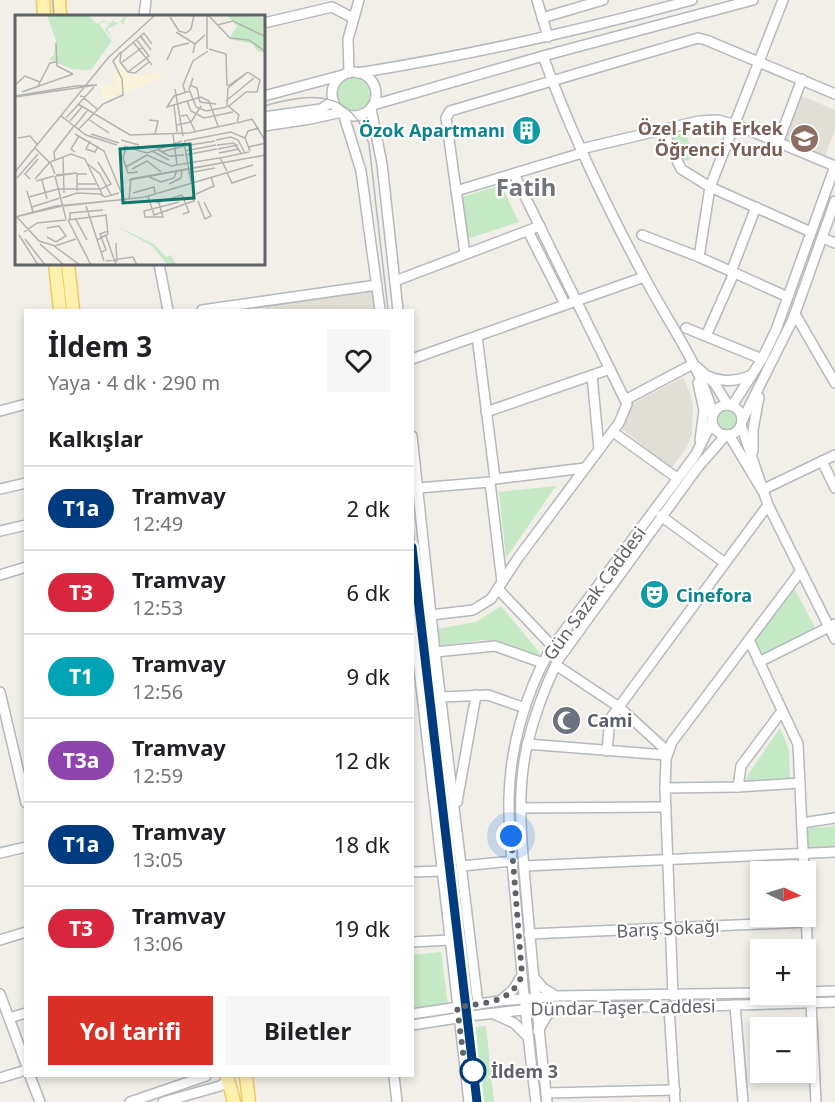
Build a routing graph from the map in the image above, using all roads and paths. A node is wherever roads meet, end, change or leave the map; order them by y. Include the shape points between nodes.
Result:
1 (43, 0) edge
2 (146, 0) edge
3 (359, 0) edge
4 (537, 0) edge
5 (603, 0) edge
6 (692, 0) edge
7 (753, 0) edge
8 (783, 0) edge
9 (44, 15) edge
10 (144, 15) edge
11 (353, 18) junction
12 (542, 18) junction
13 (266, 23) edge
14 (548, 37) junction
15 (543, 56) junction
16 (759, 61) junction
17 (351, 73) junction
18 (802, 79) junction
19 (552, 81) junction
20 (835, 93) edge
21 (266, 95) edge
22 (333, 101) junction
23 (372, 107) junction
24 (342, 112) junction
25 (266, 117) edge
26 (734, 124) junction
27 (266, 126) edge
28 (663, 130) junction
29 (778, 142) junction
30 (582, 151) junction
31 (835, 166) edge
32 (514, 174) junction
33 (710, 187) junction
34 (456, 191) junction
35 (835, 201) edge
36 (756, 207) junction
37 (540, 226) junction
38 (528, 231) junction
39 (812, 232) junction
40 (642, 235) dead end
41 (822, 238) junction
42 (835, 243) edge
43 (465, 254) junction
44 (699, 257) junction
45 (55, 266) edge
46 (68, 266) edge
47 (159, 266) edge
48 (732, 272) junction
49 (644, 277) junction
50 (395, 281) junction
51 (377, 285) junction
52 (788, 297) junction
53 (576, 300) junction
54 (565, 304) junction
55 (60, 309) edge
56 (73, 309) edge
57 (168, 309) edge
58 (209, 309) edge
59 (380, 309) edge
60 (398, 309) edge
61 (795, 314) junction
62 (686, 328) dead end
63 (477, 336) junction
64 (706, 336) junction
65 (414, 358) edge
66 (762, 359) junction
67 (693, 363) junction
68 (610, 369) junction
69 (752, 375) junction
70 (592, 376) junction
71 (708, 376) junction
72 (764, 379) junction
73 (835, 383) edge
74 (625, 400) junction
75 (24, 405) edge
76 (730, 405) junction
77 (0, 411) edge
78 (486, 412) junction
79 (712, 418) junction
80 (741, 423) junction
81 (613, 432) junction
82 (728, 435) junction
83 (599, 449) junction
84 (414, 453) edge
85 (696, 454) junction
86 (835, 455) edge
87 (822, 461) junction
88 (585, 468) junction
89 (757, 474) junction
90 (677, 478) junction
91 (493, 480) junction
92 (24, 483) edge
93 (418, 488) junction
94 (835, 488) edge
95 (0, 489) edge
96 (762, 490) junction
97 (768, 504) junction
98 (661, 516) junction
99 (24, 525) edge
100 (0, 531) edge
101 (725, 563) junction
102 (24, 568) edge
103 (800, 572) junction
104 (0, 575) edge
105 (500, 586) junction
106 (431, 615) junction
107 (832, 626) edge
108 (835, 639) edge
109 (414, 640) edge
110 (748, 640) junction
111 (552, 647) junction
112 (435, 652) junction
113 (759, 662) junction
114 (543, 663) junction
115 (556, 665) junction
116 (0, 692) edge
117 (476, 695) junction
118 (441, 697) junction
119 (417, 699) edge
120 (619, 707) junction
121 (525, 708) junction
122 (782, 711) junction
123 (527, 744) junction
124 (607, 751) junction
125 (667, 753) junction
126 (800, 783) junction
127 (738, 787) junction
128 (665, 788) junction
129 (24, 794) edge
130 (666, 807) junction
131 (521, 808) junction
132 (455, 813) junction
133 (835, 818) edge
134 (802, 823) junction
135 (24, 847) edge
136 (835, 852) edge
137 (0, 853) edge
138 (803, 854) junction
139 (668, 860) junction
140 (513, 861) junction
141 (803, 861) edge
142 (462, 866) junction
143 (524, 866) junction
144 (442, 871) junction
145 (414, 872) edge
146 (750, 924) edge
147 (670, 928) junction
148 (24, 933) edge
149 (530, 934) junction
150 (0, 940) edge
151 (450, 940) junction
152 (414, 942) edge
153 (522, 975) junction
154 (533, 975) junction
155 (835, 991) edge
156 (816, 992) edge
157 (750, 993) edge
158 (0, 994) edge
159 (673, 996) junction
160 (499, 1001) junction
161 (556, 1001) junction
162 (835, 1002) edge
163 (535, 1003) junction
164 (816, 1003) edge
165 (478, 1004) junction
166 (524, 1004) junction
167 (735, 1005) junction
168 (750, 1005) edge
169 (811, 1005) edge
170 (457, 1007) junction
171 (669, 1007) junction
172 (491, 1013) junction
173 (24, 1014) edge
174 (414, 1014) edge
175 (459, 1017) junction
176 (9, 1018) junction
177 (414, 1025) edge
178 (538, 1031) junction
179 (527, 1036) junction
180 (23, 1052) edge
181 (24, 1071) edge
182 (30, 1077) edge
183 (203, 1077) edge
184 (245, 1077) edge
185 (246, 1077) edge
186 (394, 1077) edge
187 (0, 1078) edge
188 (228, 1078) edge
189 (675, 1090) junction
190 (546, 1098) edge
191 (394, 1101) edge
192 (40, 1102) edge
193 (129, 1102) edge
194 (163, 1102) edge
195 (234, 1102) edge
196 (249, 1102) edge
197 (468, 1102) edge
198 (536, 1102) edge
199 (675, 1102) edge
200 (743, 1102) edge
201 (816, 1102) edge

1 - 9 main road
2 - 10 street
3 - 11 street
4 - 12 street
5 - 12 street
6 - 14 street
7 - 15 street
8 - 16 street
11 - 13 street via 332,7
11 - 17 street via 348,39
12 - 14 street
14 - 17 street
15 - 19 street
15 - 23 street
16 - 18 street
16 - 19 street via 706,40 693,39
16 - 26 street
17 - 21 street
17 - 22 street via 335,83
17 - 23 street via 370,79 375,87
18 - 20 street
18 - 29 street
19 - 30 street
19 - 34 street via 446,114
22 - 24 street
22 - 25 street via 321,109
23 - 24 street via 359,115
23 - 50 street
24 - 27 street
24 - 51 street via 361,171
26 - 28 street via 705,120
26 - 29 street
26 - 33 street
28 - 30 street
28 - 33 street via 681,169
29 - 31 street
30 - 32 street
30 - 49 street
31 - 39 street
32 - 34 street
32 - 37 street
33 - 36 street
33 - 44 street
34 - 43 street
35 - 41 street
36 - 39 street
36 - 48 street
37 - 38 street
37 - 53 street
38 - 43 street
38 - 54 street
39 - 52 street
40 - 44 street
41 - 42 street
41 - 61 street
43 - 50 street
44 - 48 street
45 - 55 main road
46 - 56 main road
47 - 57 street
48 - 52 street
48 - 64 street
49 - 53 street
49 - 67 street
50 - 60 street
51 - 58 street
51 - 59 street
52 - 66 street
53 - 54 street
53 - 68 street
54 - 63 street
61 - 72 street
61 - 73 street
62 - 64 street
63 - 65 street
63 - 78 street
64 - 66 street
66 - 69 street
67 - 71 street
67 - 74 street
67 - 79 street via 707,392
67 - 85 street via 704,410
68 - 70 street
68 - 74 street
69 - 71 street via 728,381
69 - 76 street
70 - 78 street
70 - 83 street
71 - 76 street
72 - 80 street
72 - 89 street via 753,430
74 - 81 street via 620,423
75 - 77 street
76 - 79 street via 720,406
76 - 80 street via 741,413
78 - 91 street
79 - 82 street via 715,430
79 - 85 street, Gün Sazak Caddesi
80 - 82 street
80 - 89 street
81 - 83 street
81 - 90 street
82 - 96 street
82 - 98 street, Gün Sazak Caddesi
83 - 88 street
84 - 93 street
85 - 90 street, Gün Sazak Caddesi
86 - 87 street
87 - 94 street
87 - 96 street
88 - 91 street
88 - 105 street
89 - 96 street
90 - 111 street, Gün Sazak Caddesi
91 - 93 street
91 - 105 street
92 - 95 street
93 - 106 street
96 - 97 street
97 - 101 street
97 - 103 street
98 - 101 street
98 - 115 street, Gün Sazak Caddesi
99 - 100 street
101 - 120 street
102 - 104 street
103 - 107 street
103 - 110 street
105 - 106 street via 492,599 478,608
105 - 111 street
106 - 112 street
107 - 108 street
107 - 113 street
109 - 119 street
110 - 113 street
110 - 125 street
111 - 114 street, Gün Sazak Caddesi
112 - 114 street via 495,646
112 - 118 street
113 - 122 street
114 - 121 street, Gün Sazak Caddesi
115 - 120 street
115 - 123 street, Gün Sazak Caddesi
116 - 129 street
117 - 118 street
117 - 121 street via 488,695
117 - 132 street
118 - 132 street
119 - 144 street
120 - 124 street via 610,719
120 - 125 street
121 - 140 street, Gün Sazak Caddesi via 510,781
122 - 126 street via 798,744
122 - 127 street via 741,766
123 - 124 street
123 - 131 street, Gün Sazak Caddesi
124 - 125 street
125 - 128 street
126 - 127 street
126 - 134 street
127 - 128 street
128 - 130 street
130 - 131 street
130 - 139 street
131 - 143 street, Gün Sazak Caddesi
132 - 142 street
133 - 134 street
134 - 138 street
135 - 137 street
136 - 138 street
138 - 139 street
138 - 141 street
139 - 143 street
139 - 147 street
140 - 142 street
140 - 153 street, Gün Sazak Caddesi
142 - 165 street
143 - 149 street, Gün Sazak Caddesi
144 - 145 street
144 - 151 street
146 - 147 street, Barış Sokağı
147 - 149 street, Barış Sokağı
147 - 159 street
148 - 150 street
149 - 154 street, Gün Sazak Caddesi
151 - 152 street
151 - 170 street
153 - 160 street via 513,990
153 - 166 street, Gün Sazak Caddesi
154 - 161 street
154 - 163 street, Gün Sazak Caddesi
155 - 156 street
157 - 159 street, Dündar Taşer Caddesi
158 - 176 street
159 - 161 street, Dündar Taşer Caddesi
160 - 165 street, Dündar Taşer Caddesi
160 - 166 street, Dündar Taşer Caddesi
161 - 163 street, Dündar Taşer Caddesi
161 - 171 street, Dündar Taşer Caddesi
161 - 178 street
162 - 164 street, Dündar Taşer Caddesi
163 - 166 street, Dündar Taşer Caddesi
163 - 178 street, Gün Sazak Caddesi
165 - 170 street, Dündar Taşer Caddesi
166 - 172 street, Dündar Taşer Caddesi
166 - 179 street, Gün Sazak Caddesi
167 - 168 street, Dündar Taşer Caddesi
167 - 171 street, Dündar Taşer Caddesi
167 - 200 street
169 - 201 street
170 - 174 street, Dündar Taşer Caddesi
170 - 175 street
171 - 189 street
172 - 175 street, Dündar Taşer Caddesi
172 - 179 street via 514,1023
173 - 176 street
175 - 177 street, Dündar Taşer Caddesi
175 - 197 street
176 - 180 street
178 - 190 street, Gün Sazak Caddesi
179 - 198 street, Gün Sazak Caddesi
181 - 187 street
182 - 192 street
183 - 193 street
184 - 188 main road via 238,1083
185 - 196 main road
186 - 191 street
188 - 194 street via 220,1086
188 - 195 main road
189 - 190 street
189 - 199 street

